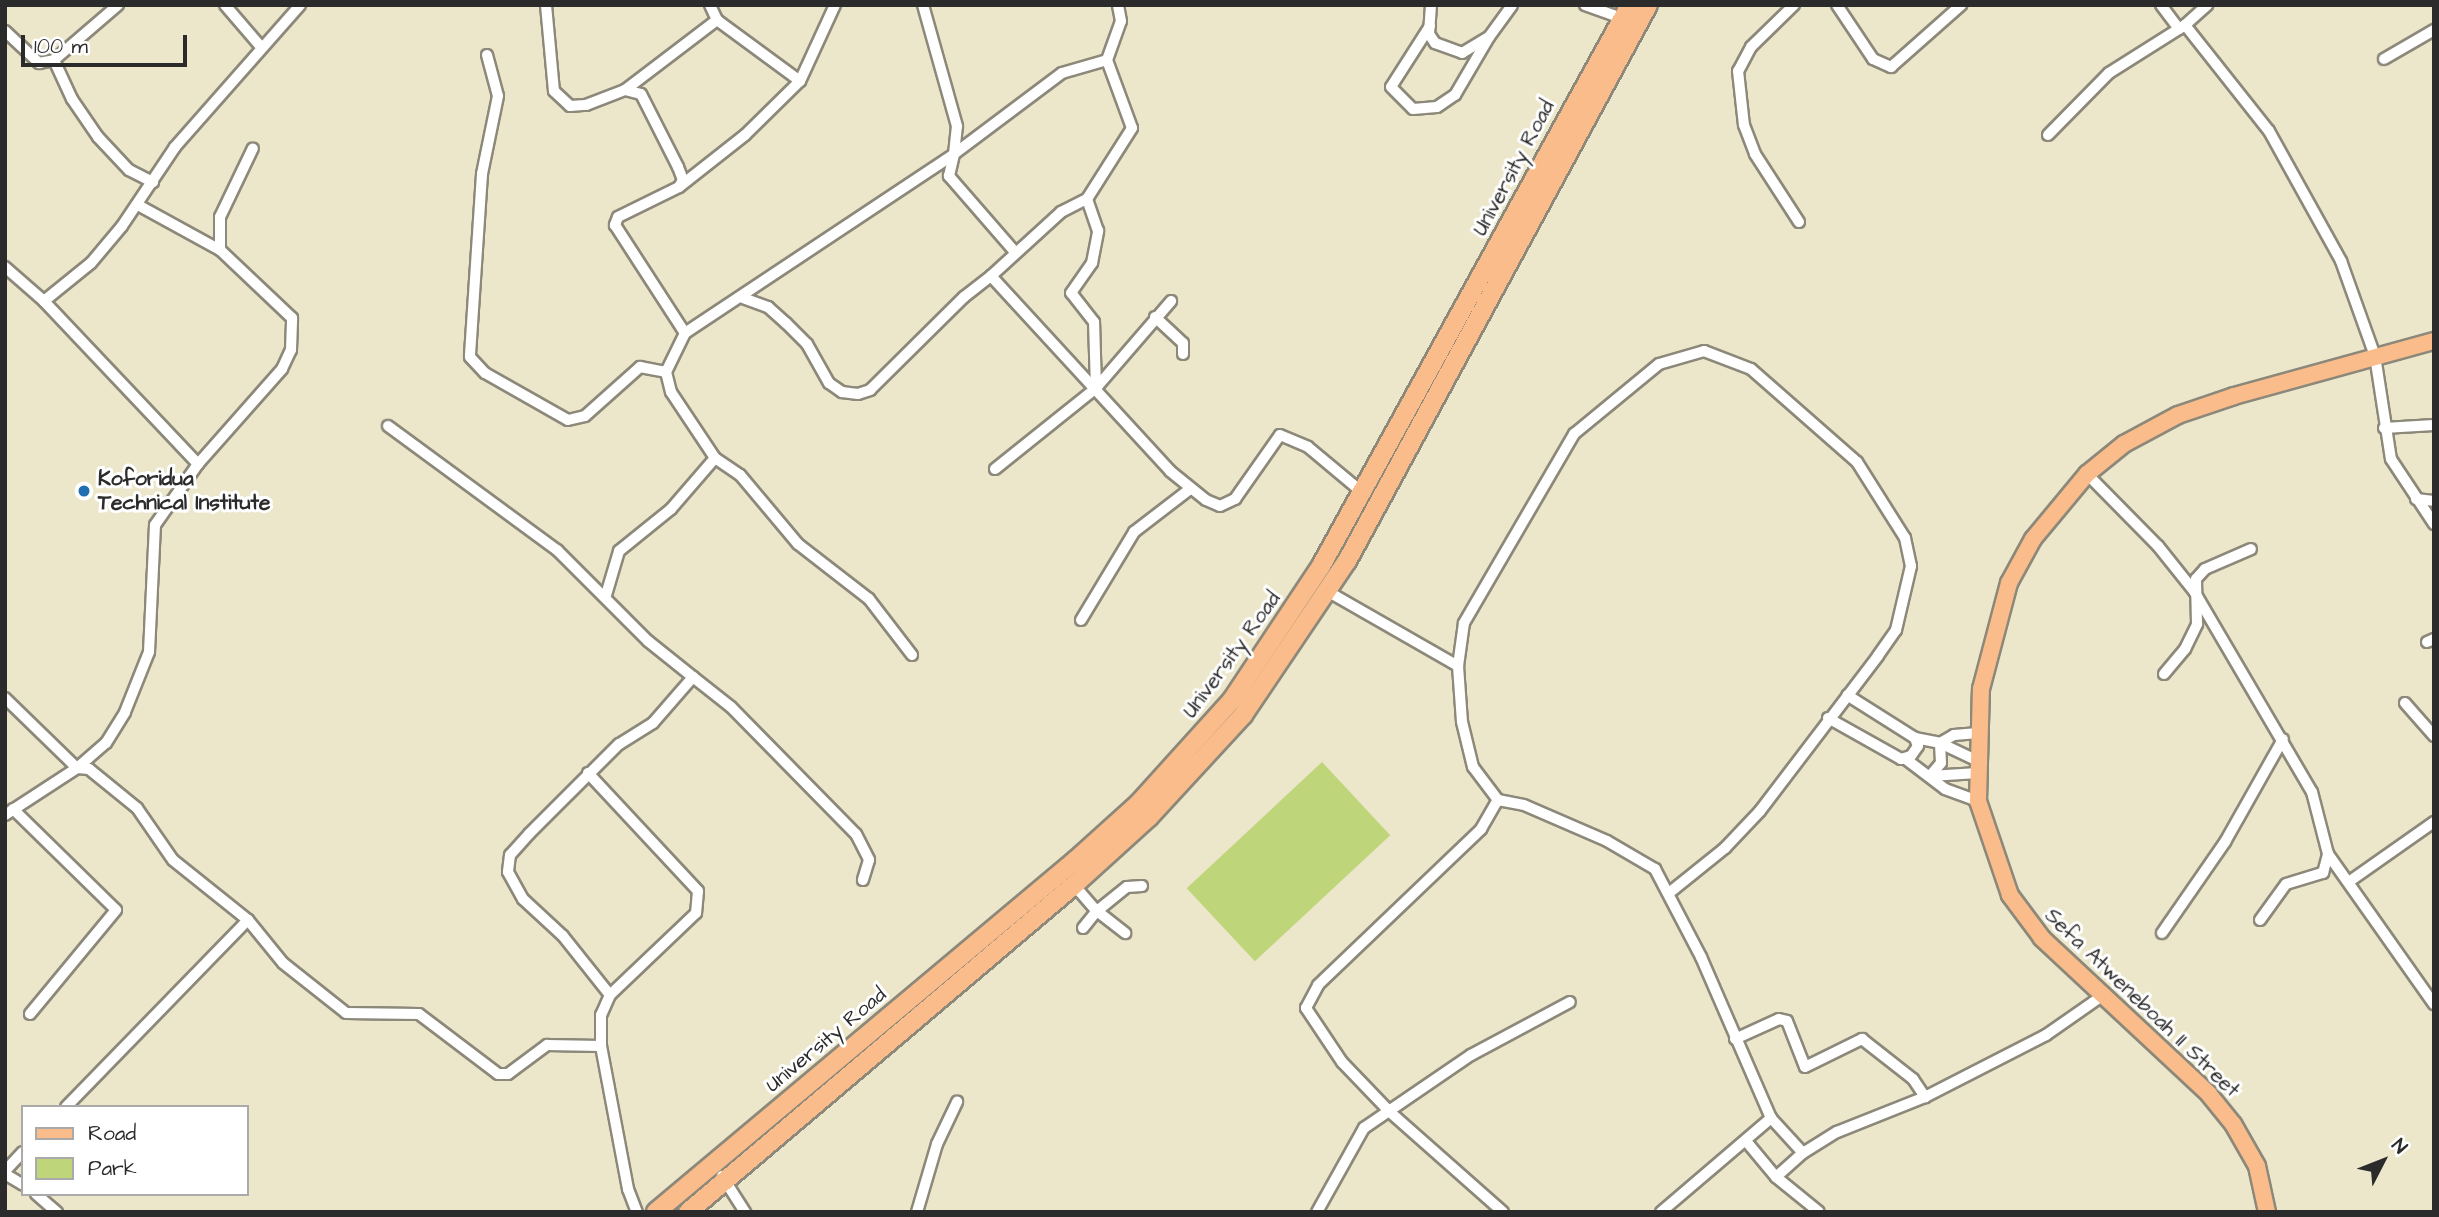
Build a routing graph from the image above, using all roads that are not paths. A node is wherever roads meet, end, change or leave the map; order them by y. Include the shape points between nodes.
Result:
1 (118, 5) edge
2 (225, 5) edge
3 (300, 5) edge
4 (546, 5) edge
5 (710, 5) edge
6 (835, 5) edge
7 (923, 5) edge
8 (1118, 5) edge
9 (1431, 5) edge
10 (1512, 5) edge
11 (1585, 5) edge
12 (1648, 5) edge
13 (1794, 5) edge
14 (1837, 5) edge
15 (1961, 5) edge
16 (2161, 5) edge
17 (2207, 5) edge
18 (1627, 12) edge
19 (717, 20) junction
20 (1430, 26) junction
21 (2182, 27) junction
22 (2434, 30) edge
23 (5, 32) edge
24 (1489, 37) junction
25 (261, 47) junction
26 (486, 55) dead end
27 (2384, 59) dead end
28 (54, 60) junction
29 (1107, 60) junction
30 (800, 81) junction
31 (625, 90) junction
32 (2048, 135) dead end
33 (253, 148) dead end
34 (954, 154) junction
35 (153, 183) junction
36 (679, 187) junction
37 (1087, 199) junction
38 (138, 205) junction
39 (1800, 222) dead end
40 (220, 250) junction
41 (1015, 252) junction
42 (5, 267) edge
43 (991, 276) junction
44 (743, 298) junction
45 (44, 301) junction
46 (1171, 301) dead end
47 (1155, 317) junction
48 (685, 333) junction
49 (2434, 341) edge
50 (1182, 354) dead end
51 (2375, 356) junction
52 (666, 372) junction
53 (1096, 388) junction
54 (2434, 425) edge
55 (388, 426) dead end
56 (2384, 428) junction
57 (1406, 434) junction
58 (715, 458) junction
59 (198, 464) junction
60 (995, 469) dead end
61 (2087, 474) junction
62 (1189, 489) junction
63 (1362, 492) junction
64 (2416, 499) junction
65 (2434, 501) edge
66 (2434, 524) edge
67 (2250, 549) dead end
68 (1327, 591) junction
69 (2194, 591) junction
70 (606, 595) junction
71 (1081, 620) dead end
72 (912, 655) dead end
73 (1458, 666) junction
74 (2164, 674) dead end
75 (693, 677) junction
76 (1847, 695) junction
77 (5, 698) edge
78 (2406, 703) dead end
79 (1829, 718) junction
80 (1978, 733) junction
81 (2434, 736) edge
82 (1915, 738) junction
83 (2283, 739) junction
84 (1940, 743) junction
85 (1907, 760) junction
86 (1978, 767) junction
87 (77, 768) junction
88 (588, 773) junction
89 (1930, 776) junction
90 (1498, 800) junction
91 (1978, 801) junction
92 (9, 812) edge
93 (2434, 822) edge
94 (2328, 855) junction
95 (863, 880) dead end
96 (2350, 881) junction
97 (1074, 885) junction
98 (1142, 886) dead end
99 (1669, 893) junction
100 (1097, 911) junction
101 (248, 920) junction
102 (2260, 920) dead end
103 (1083, 928) dead end
104 (1125, 933) dead end
105 (2162, 933) dead end
106 (610, 995) junction
107 (2102, 996) junction
108 (1570, 1002) dead end
109 (2434, 1004) edge
110 (30, 1014) dead end
111 (1735, 1039) junction
112 (601, 1046) junction
113 (1925, 1097) junction
114 (957, 1102) dead end
115 (68, 1105) edge
116 (1390, 1112) junction
117 (1771, 1118) junction
118 (1746, 1141) junction
119 (1803, 1153) junction
120 (21, 1154) edge
121 (7, 1165) edge
122 (719, 1173) junction
123 (1776, 1177) junction
124 (21, 1182) edge
125 (38, 1196) edge
126 (1675, 1208) edge
127 (57, 1212) edge
128 (637, 1212) edge
129 (656, 1212) edge
130 (688, 1212) edge
131 (745, 1212) edge
132 (917, 1212) edge
133 (1317, 1212) edge
134 (1503, 1212) edge
135 (1661, 1212) edge
136 (1819, 1212) edge
137 (2267, 1212) edge

1 - 28 street
2 - 25 street
3 - 25 street
4 - 31 street via 554,91 570,106 586,105
5 - 19 street
6 - 30 street
7 - 34 street via 957,126
8 - 29 street via 1121,21
9 - 20 street
10 - 24 street
11 - 18 street
12 - 57 highway, University Road
13 - 39 street via 1751,47 1738,71 1744,125 1755,154
14 - 15 street via 1873,58 1891,67
16 - 21 street
17 - 21 street
18 - 57 highway, University Road via 1574,102
19 - 30 street
19 - 31 street
20 - 24 street via 1435,43 1462,53
20 - 24 street via 1391,86 1413,109 1437,107 1455,95
21 - 32 street via 2109,73
21 - 51 street via 2269,131 2340,261
22 - 27 street
23 - 28 street via 39,63
25 - 35 street via 175,147
26 - 52 street via 498,96 482,174 470,358 485,373 568,420 585,416 640,367
28 - 35 street via 72,99 98,137 129,170
29 - 34 street via 1062,73
29 - 37 street via 1132,128
30 - 36 street via 746,135
31 - 36 street via 641,94 649,105 683,180
33 - 40 street via 220,218
34 - 41 street via 949,176
34 - 44 street via 775,271
35 - 38 street
36 - 48 street via 618,218 615,225
37 - 41 street via 1060,212
37 - 53 street via 1098,231 1092,262 1071,293 1094,322
38 - 40 street
38 - 45 street via 91,263
40 - 59 street via 292,317 291,350 282,369
41 - 43 street
42 - 45 street
43 - 44 street via 964,296 870,390 858,394 829,383 807,344 786,323 768,307
43 - 53 street via 1071,368
44 - 48 street
45 - 59 street
46 - 47 street
47 - 50 street via 1183,343
47 - 53 street
48 - 52 street
49 - 51 main road, Sefa Atweneboah II Street
51 - 56 street via 2384,397
51 - 61 main road, Sefa Atweneboah II Street via 2178,415 2124,444
52 - 58 street via 671,393
53 - 60 street
53 - 62 street
54 - 56 street
55 - 70 street via 527,527
56 - 64 street via 2391,458
57 - 63 highway, University Road
57 - 68 highway, University Road
58 - 70 street via 671,509 619,551
58 - 72 street via 740,475 798,544 869,599
59 - 87 street via 155,525 149,652 130,702 106,743
61 - 69 street
61 - 80 main road, Sefa Atweneboah II Street via 2033,539 2009,583 1981,689
62 - 63 street via 1220,506 1235,499 1280,435 1308,447
62 - 71 street via 1133,532
63 - 122 highway, University Road via 1301,600 1232,701 1138,804
64 - 65 street
64 - 66 street
67 - 69 street via 2205,569
68 - 73 street
68 - 97 highway, University Road via 1243,715 1149,817
69 - 74 street via 2197,624 2185,649
69 - 83 street
70 - 75 street via 648,641
73 - 76 street via 1464,623 1574,434 1659,364 1704,351 1751,369 1857,461 1905,538 1911,566 1896,630
73 - 90 street via 1462,722 1473,767
75 - 88 street via 653,723 619,744
75 - 95 street via 731,707 856,834 869,860
76 - 79 street
76 - 82 street
77 - 87 street
78 - 81 street
79 - 85 street
79 - 99 street via 1760,811 1725,848
80 - 84 street via 1954,735
80 - 86 main road, Sefa Atweneboah II Street
82 - 84 street
82 - 85 street via 1918,746
83 - 94 street via 2312,792
83 - 105 street via 2225,842
84 - 86 street
84 - 89 street via 1941,763
85 - 89 street
86 - 89 street
86 - 91 main road, Sefa Atweneboah II Street
87 - 92 street
87 - 101 street via 89,769 137,808 173,860
88 - 106 street via 510,855 508,872 523,900 578,951
88 - 106 street via 698,891 696,913
89 - 91 street via 1945,789
90 - 99 street via 1524,806 1639,856 1655,869
90 - 116 street via 1480,829 1318,985 1306,1008 1342,1062
91 - 107 main road, Sefa Atweneboah II Street via 1997,868 2022,915
92 - 110 street via 116,910
93 - 96 street
94 - 96 street
94 - 102 street via 2323,873 2286,884
96 - 109 street via 2377,929
97 - 100 street
97 - 122 highway, University Road
98 - 100 street via 1127,887
99 - 111 street
100 - 103 street
100 - 104 street
101 - 112 street via 283,963 346,1013 419,1014 498,1074 508,1074 547,1045
101 - 115 street
106 - 112 street via 601,1015
107 - 113 street via 2046,1035
107 - 137 main road, Sefa Atweneboah II Street via 2209,1094 2233,1124 2257,1166
108 - 116 street via 1471,1055
111 - 113 street via 1779,1019 1787,1021 1805,1067 1862,1039 1913,1079
111 - 117 street
112 - 128 street via 628,1189
113 - 119 street via 1837,1132
114 - 132 street via 937,1144
116 - 133 street via 1364,1128 1351,1145
116 - 134 street
117 - 118 street
117 - 119 street
118 - 123 street
118 - 126 street
119 - 123 street
120 - 121 street
121 - 124 street
122 - 129 highway, University Road
122 - 130 highway, University Road
122 - 131 street
123 - 136 street
125 - 127 street
126 - 135 street

